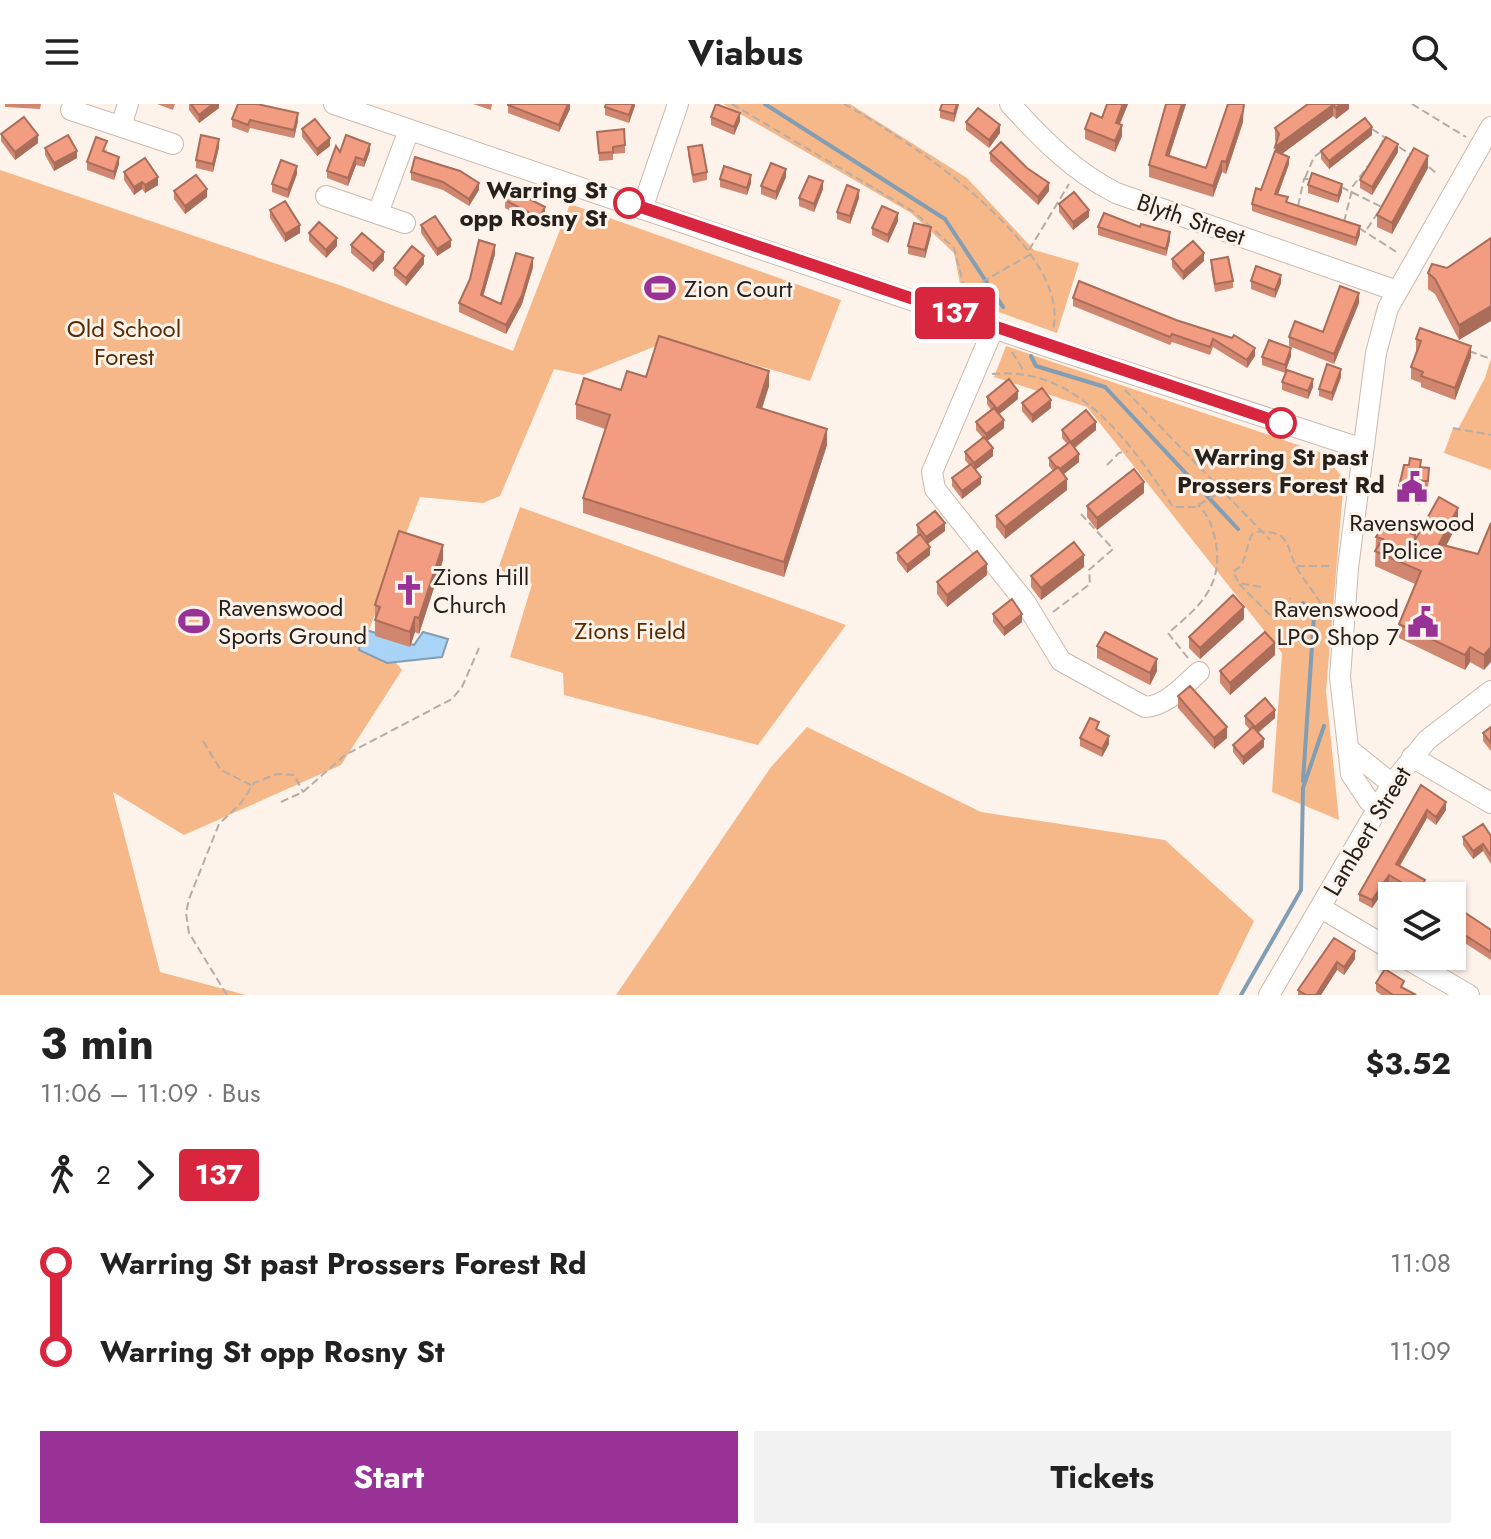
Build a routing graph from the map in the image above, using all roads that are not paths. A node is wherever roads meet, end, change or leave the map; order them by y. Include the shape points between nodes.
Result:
1 (128, 104) edge
2 (334, 104) edge
3 (678, 104) edge
4 (1010, 104) edge
5 (71, 110) dead end
6 (121, 126) junction
7 (1491, 127) edge
8 (409, 130) junction
9 (173, 144) dead end
10 (326, 196) dead end
11 (642, 209) junction
12 (378, 213) junction
13 (405, 223) dead end
14 (1397, 291) junction
15 (994, 327) junction
16 (1363, 449) junction
17 (1199, 672) road end
18 (1491, 691) edge
19 (1351, 751) junction
20 (1412, 757) junction
21 (1392, 784) junction
22 (1491, 803) edge
23 (1378, 806) junction
24 (1321, 908) junction
25 (1378, 942) edge
26 (1426, 970) edge
27 (1269, 995) edge
28 (1469, 995) edge

1 - 6 street
2 - 8 street
3 - 11 street
4 - 14 street, Blyth Street via 1077,171 1116,193
5 - 6 street
6 - 9 street
7 - 14 street
8 - 11 street
8 - 12 street
10 - 12 street
11 - 15 street
12 - 13 street
14 - 16 street via 1379,334
15 - 16 street
15 - 17 street via 932,480 935,489 1039,623 1061,661 1145,707 1169,699
16 - 19 street via 1340,677
18 - 20 street, Lambert Street
19 - 21 street
19 - 23 street via 1351,774
20 - 21 street, Lambert Street
20 - 22 street
21 - 23 street, Lambert Street
23 - 24 street, Lambert Street
24 - 25 street
24 - 27 street, Lambert Street
26 - 28 street

